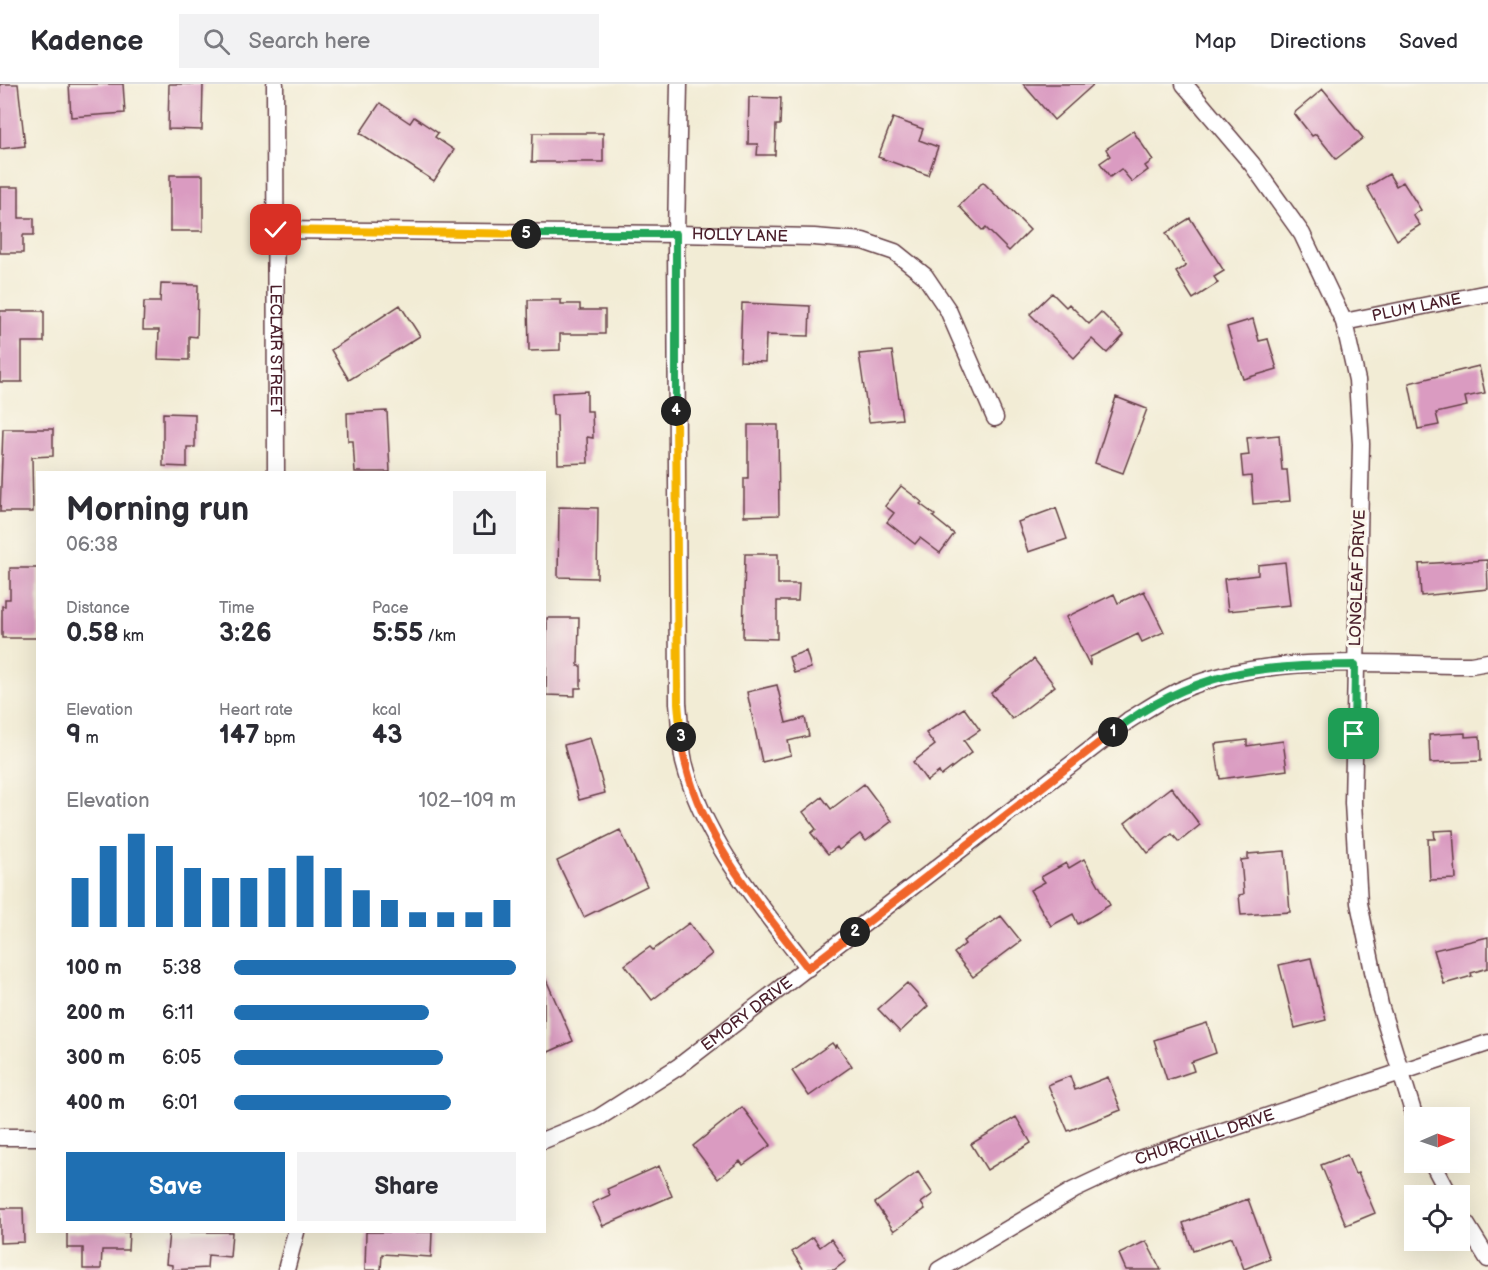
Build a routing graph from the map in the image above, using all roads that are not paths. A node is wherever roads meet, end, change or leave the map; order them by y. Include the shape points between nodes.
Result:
1 (275, 84) edge
2 (679, 84) edge
3 (1184, 84) edge
4 (276, 230) junction
5 (676, 234) junction
6 (1488, 293) edge
7 (1344, 322) junction
8 (995, 418) dead end
9 (276, 471) edge
10 (1488, 662) edge
11 (1355, 665) junction
12 (808, 968) junction
13 (1488, 1043) edge
14 (1400, 1073) junction
15 (1411, 1107) edge
16 (0, 1137) edge
17 (36, 1137) edge
18 (546, 1139) edge
19 (1470, 1230) edge
20 (296, 1233) edge
21 (1488, 1259) edge
22 (286, 1270) edge
23 (939, 1270) edge

1 - 4 street, LECLAIR STREET
2 - 5 street
3 - 7 street, LONGLEAF DRIVE via 1252,164 1302,234
4 - 5 street, HOLLY LANE
4 - 9 street, LECLAIR STREET
5 - 8 street, HOLLY LANE via 824,237 863,241 895,252 925,276 948,310
5 - 12 street via 678,703 684,762 703,815 734,871
6 - 7 street, PLUM LANE
7 - 11 street, LONGLEAF DRIVE via 1357,380 1361,444
10 - 11 street, EMORY DRIVE
11 - 12 street, EMORY DRIVE via 1283,665 1223,676 1180,690 1129,720
11 - 14 street, LONGLEAF DRIVE via 1353,803 1359,903 1380,1005
12 - 18 street, EMORY DRIVE via 678,1067 598,1118
13 - 14 street, CHURCHILL DRIVE
14 - 15 street, LONGLEAF DRIVE
14 - 23 street, CHURCHILL DRIVE via 1142,1158 1074,1190
16 - 17 street
19 - 21 street
20 - 22 street

